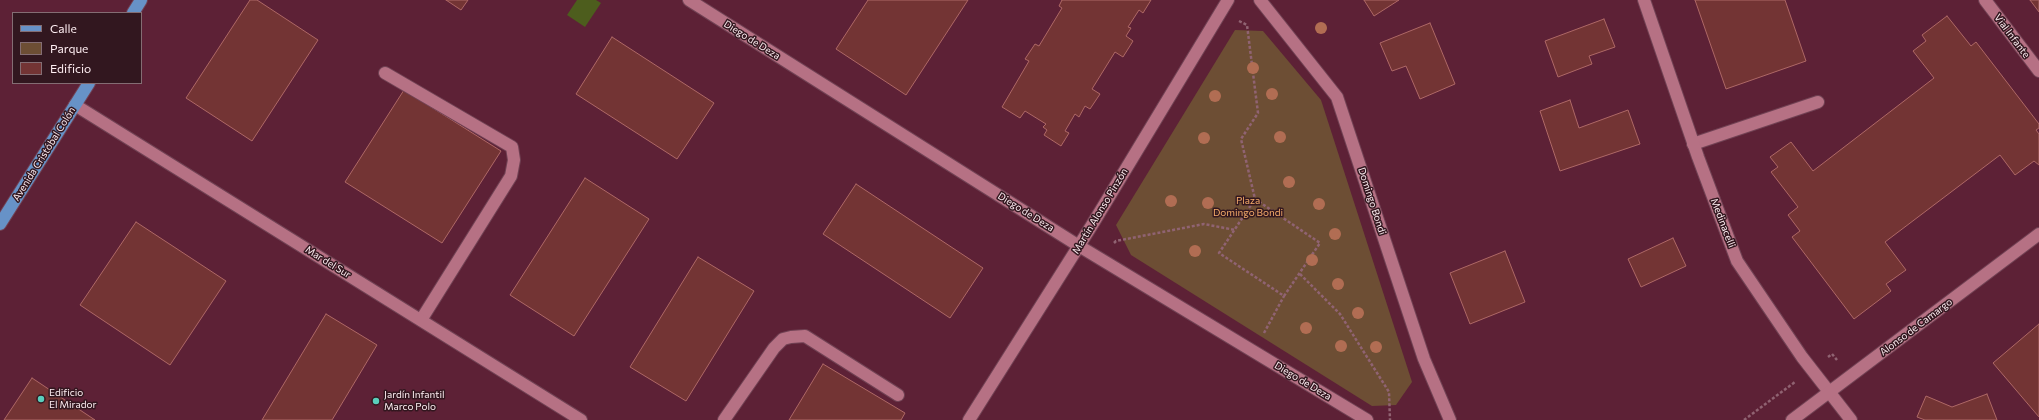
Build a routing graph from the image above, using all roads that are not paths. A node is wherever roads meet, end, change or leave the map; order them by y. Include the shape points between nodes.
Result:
1 (141, 0) edge
2 (689, 0) edge
3 (1228, 0) edge
4 (1260, 0) edge
5 (1644, 0) edge
6 (1985, 0) edge
7 (134, 12) edge
8 (2039, 71) edge
9 (385, 73) dead end
10 (88, 84) edge
11 (1818, 102) dead end
12 (75, 105) junction
13 (1693, 144) junction
14 (0, 224) edge
15 (2039, 234) edge
16 (1079, 246) junction
17 (421, 320) junction
18 (1829, 392) junction
19 (898, 395) dead end
20 (581, 420) edge
21 (724, 420) edge
22 (969, 420) edge
23 (1366, 420) edge
24 (1450, 420) edge
25 (1792, 420) edge
26 (1851, 420) edge

1 - 7 main road
2 - 16 street, Diego de Deza
3 - 16 street, Martín Alonso Pinzón
4 - 24 street, Domingo Bondi via 1338,97 1424,359
5 - 13 street, Medinacelli
6 - 8 street, Vial Infante
9 - 17 street via 512,147 514,160 511,176
10 - 12 main road, Avenida Cristóbal Colón
11 - 13 street
12 - 14 main road, Avenida Cristóbal Colón
12 - 17 street, Mar del Sur
13 - 18 street, Medinacelli via 1737,261
15 - 18 street, Alonso de Camargo
16 - 22 street, Martín Alonso Pinzón
16 - 23 street, Diego de Deza
17 - 20 street, Mar del Sur
18 - 25 street, Alonso de Camargo
18 - 26 street, Medinacelli
19 - 21 street via 805,336 791,337 783,339 774,348

